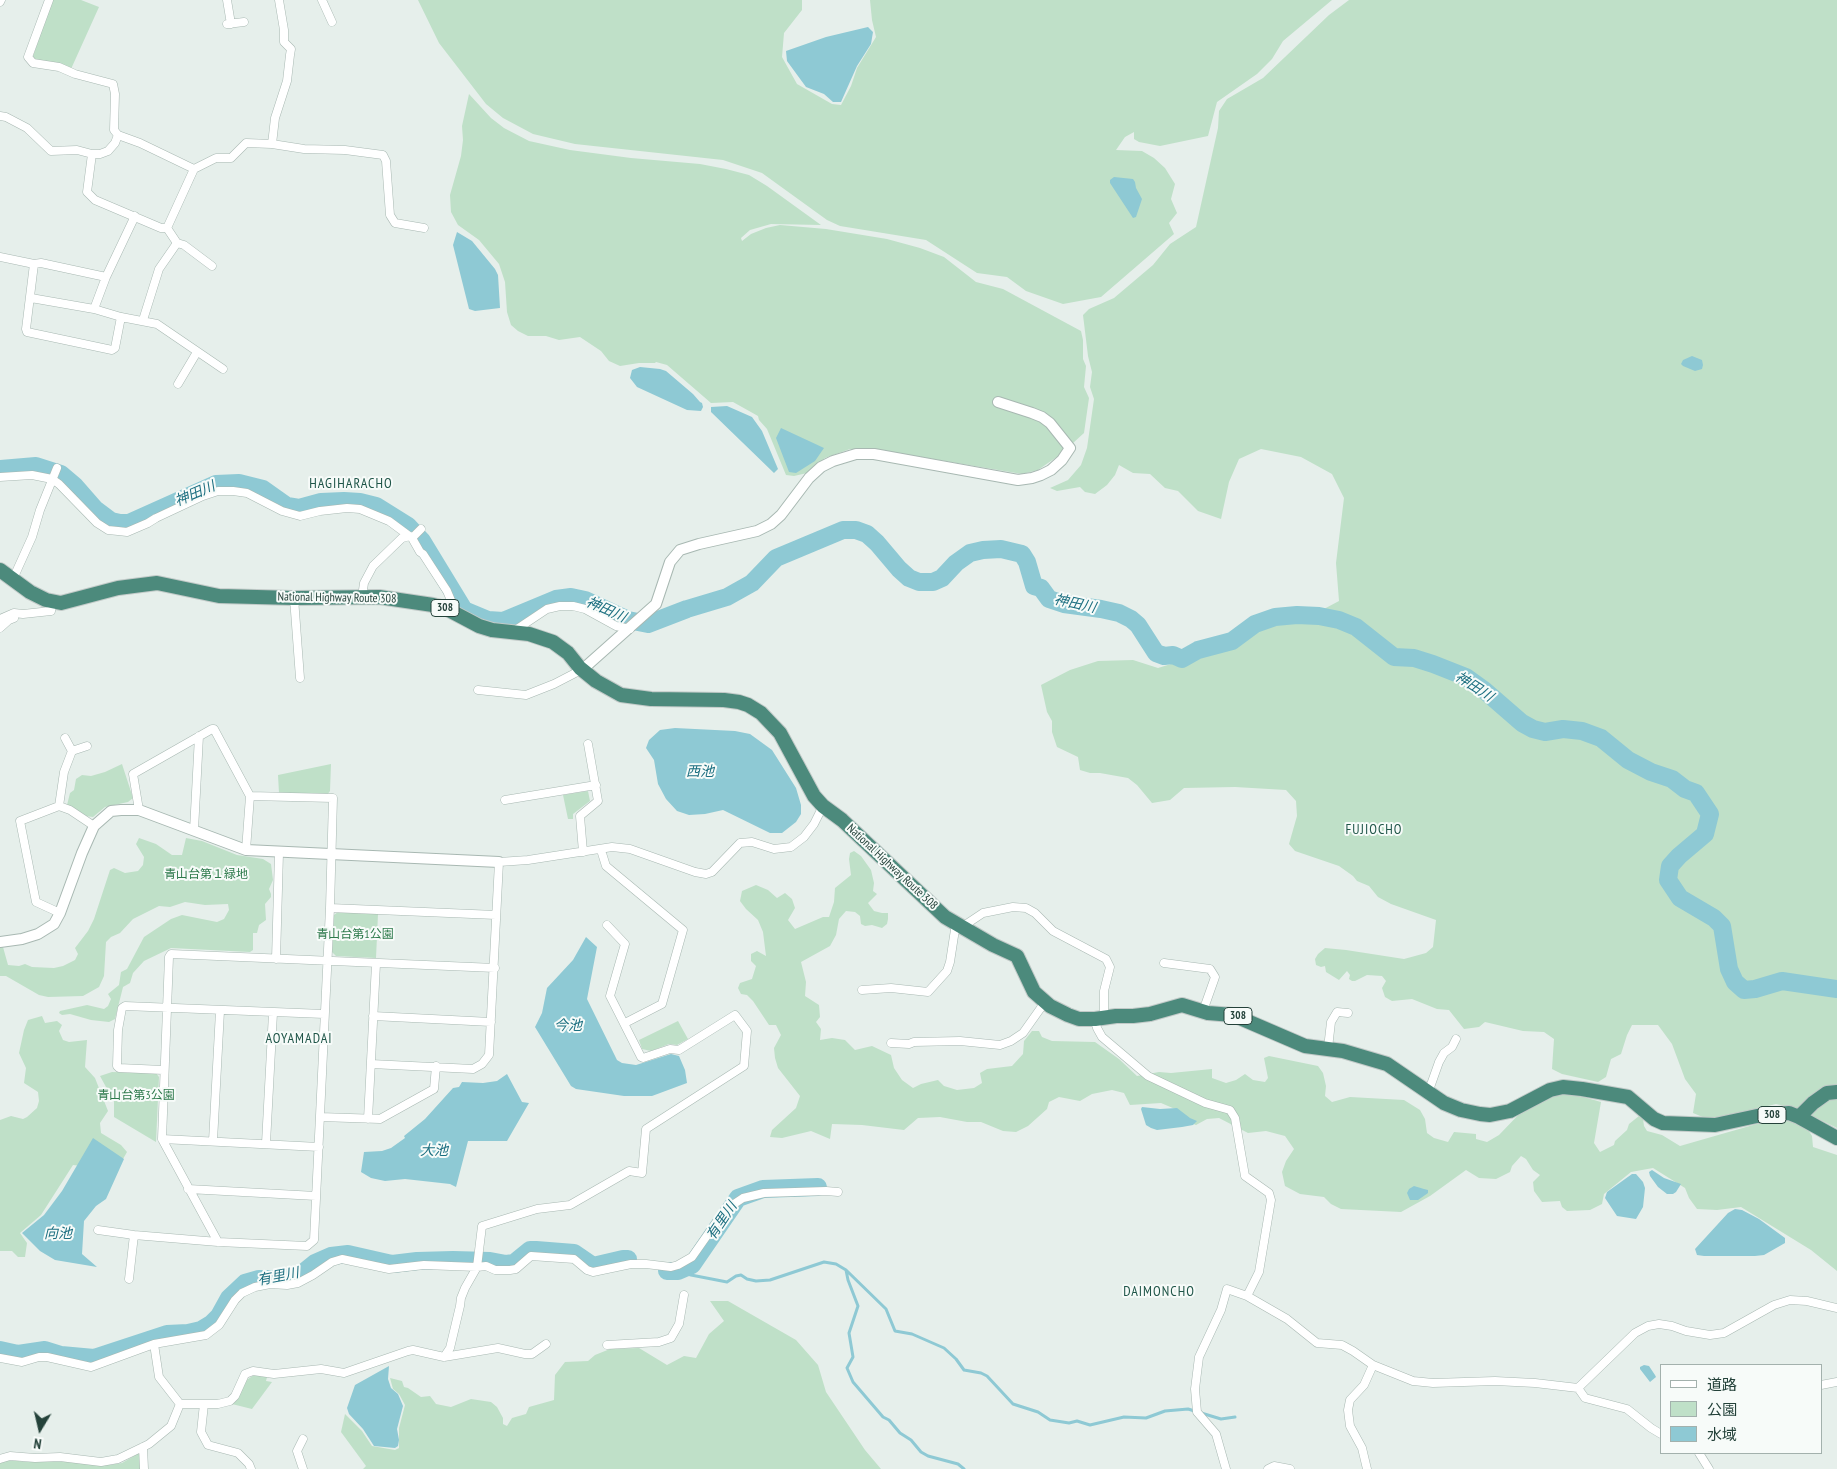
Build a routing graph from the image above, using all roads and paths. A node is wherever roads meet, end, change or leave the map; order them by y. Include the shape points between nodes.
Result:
1 (48, 0) edge
2 (228, 0) edge
3 (279, 0) edge
4 (322, 0) edge
5 (244, 22) dead end
6 (332, 22) dead end
7 (0, 116) edge
8 (118, 136) junction
9 (272, 144) junction
10 (92, 154) junction
11 (194, 169) junction
12 (135, 216) junction
13 (167, 228) junction
14 (424, 228) dead end
15 (177, 243) junction
16 (0, 257) edge
17 (34, 264) junction
18 (212, 266) dead end
19 (106, 278) junction
20 (31, 298) junction
21 (94, 309) junction
22 (121, 317) junction
23 (143, 320) junction
24 (197, 352) junction
25 (223, 369) dead end
26 (178, 384) dead end
27 (998, 402) dead end
28 (58, 468) dead end
29 (0, 477) edge
30 (52, 478) junction
31 (421, 529) dead end
32 (411, 537) junction
33 (0, 570) edge
34 (13, 579) junction
35 (362, 597) junction
36 (294, 598) junction
37 (52, 602) junction
38 (23, 614) junction
39 (457, 614) junction
40 (0, 619) edge
41 (0, 628) edge
42 (630, 629) junction
43 (514, 631) junction
44 (583, 669) junction
45 (300, 678) dead end
46 (478, 690) dead end
47 (199, 736) junction
48 (65, 738) dead end
49 (588, 744) dead end
50 (87, 746) dead end
51 (72, 751) junction
52 (596, 785) junction
53 (250, 796) junction
54 (505, 800) dead end
55 (59, 806) junction
56 (823, 806) junction
57 (139, 810) junction
58 (94, 826) junction
59 (194, 830) junction
60 (246, 850) junction
61 (602, 850) junction
62 (583, 852) junction
63 (280, 853) junction
64 (331, 855) junction
65 (499, 862) junction
66 (330, 908) junction
67 (60, 914) junction
68 (496, 915) junction
69 (608, 925) dead end
70 (959, 925) junction
71 (0, 942) edge
72 (276, 959) junction
73 (327, 961) junction
74 (1164, 963) dead end
75 (376, 964) junction
76 (495, 968) junction
77 (862, 990) dead end
78 (1045, 1002) junction
79 (167, 1008) junction
80 (220, 1011) junction
81 (1203, 1011) junction
82 (1348, 1012) dead end
83 (273, 1013) junction
84 (324, 1014) junction
85 (373, 1016) junction
86 (1100, 1019) junction
87 (491, 1022) junction
88 (625, 1023) junction
89 (1456, 1039) dead end
90 (891, 1043) dead end
91 (1328, 1048) junction
92 (371, 1064) junction
93 (436, 1066) junction
94 (163, 1070) junction
95 (1837, 1092) edge
96 (1428, 1093) junction
97 (320, 1117) junction
98 (1799, 1117) junction
99 (368, 1119) junction
100 (1837, 1138) edge
101 (162, 1139) junction
102 (213, 1141) junction
103 (266, 1143) junction
104 (319, 1147) junction
105 (188, 1189) junction
106 (838, 1192) dead end
107 (316, 1196) junction
108 (98, 1230) dead end
109 (134, 1235) junction
110 (218, 1242) junction
111 (477, 1268) junction
112 (129, 1279) dead end
113 (684, 1296) dead end
114 (1247, 1296) junction
115 (1837, 1308) edge
116 (154, 1344) junction
117 (546, 1344) dead end
118 (607, 1346) dead end
119 (444, 1357) junction
120 (0, 1358) edge
121 (1373, 1365) junction
122 (1837, 1382) edge
123 (1822, 1386) edge
124 (1578, 1388) junction
125 (180, 1404) junction
126 (204, 1404) junction
127 (1660, 1433) edge
128 (303, 1439) dead end
129 (143, 1447) junction
130 (1700, 1454) edge
131 (0, 1459) edge
132 (144, 1469) edge
133 (251, 1469) edge
134 (303, 1469) edge
135 (1226, 1469) edge
136 (1268, 1469) edge
137 (1290, 1469) edge
138 (1367, 1469) edge
139 (1709, 1469) edge

1 - 8 street via 28,57 33,63 59,67 113,84 114,130
2 - 5 street via 229,24
3 - 9 street via 284,42 291,49
4 - 6 street
7 - 10 street via 27,128 51,151 77,150
8 - 10 street via 108,151
8 - 11 street
9 - 11 street via 246,143 231,158 216,158
9 - 14 street via 383,155 390,215 396,223
10 - 12 street via 87,192 95,200
11 - 13 street
12 - 13 street
12 - 19 street
13 - 15 street
15 - 18 street
15 - 23 street via 159,269
16 - 17 street
17 - 19 street
17 - 20 street
19 - 21 street
20 - 21 street
20 - 22 street via 27,332 112,350
21 - 22 street
22 - 23 street
23 - 24 street via 157,324
24 - 25 street
24 - 26 street
27 - 42 street via 1042,417 1050,423 1070,448 1062,460 1041,475 1018,480 874,454 856,454 833,461 809,478 782,515 771,524 757,531 680,550 670,562 656,604
28 - 30 street
29 - 30 street via 32,475
30 - 32 street via 108,530 127,532 203,496 234,490 300,516 320,511 360,509 388,521
30 - 34 street
31 - 32 street
32 - 35 street via 402,538 373,566 364,583
32 - 39 street via 447,591
33 - 34 highway
34 - 37 highway via 30,592
35 - 36 highway, National Highway Route 308 / 308
35 - 39 highway, National Highway Route 308 / 308 via 425,603
36 - 37 highway, National Highway Route 308 / 308 via 219,596 157,583 118,588 61,603
36 - 45 street
37 - 38 street via 51,611
38 - 40 street via 14,613
38 - 41 street
39 - 43 highway, National Highway Route 308 / 308 via 479,626
42 - 43 street via 573,606 547,609
42 - 44 street
43 - 44 highway, National Highway Route 308 / 308 via 553,642
44 - 46 street via 526,695
44 - 56 highway, National Highway Route 308 / 308 via 596,682 621,696 724,700 739,702 761,713 780,733 814,796
47 - 53 street via 214,730
47 - 57 street via 133,774
47 - 59 street
48 - 51 street
49 - 52 street
50 - 51 street
51 - 55 street via 64,772
52 - 54 street
52 - 62 street via 598,801 580,816
53 - 60 street
53 - 64 street via 333,798
55 - 58 street
55 - 67 street via 20,821 36,902
56 - 61 street via 809,831 791,847 774,849 752,842 740,843 712,872 706,874 630,848
56 - 70 highway, National Highway Route 308 / 308 via 946,917
57 - 58 street via 112,811
57 - 59 street
58 - 67 street
59 - 60 street
60 - 63 street
61 - 62 street
61 - 88 street via 606,866 683,930 662,1004
62 - 65 street
63 - 64 street
63 - 72 street
64 - 65 street
64 - 66 street
65 - 68 street
66 - 68 street
66 - 73 street
67 - 71 street via 54,924 38,934
68 - 76 street
69 - 88 street via 625,944 610,996
70 - 77 street via 947,971 928,992 890,988
70 - 78 highway, National Highway Route 308 / 308 via 1017,956 1034,992
70 - 86 street via 983,913 1026,908 1053,931 1106,959 1110,967
72 - 73 street
72 - 79 street via 171,954
73 - 75 street
73 - 84 street
74 - 81 street via 1210,969 1215,977
75 - 76 street
75 - 85 street
76 - 87 street
78 - 86 highway, National Highway Route 308 / 308 via 1068,1016
78 - 90 street via 1019,1037 1000,1044 960,1041
79 - 80 street
79 - 94 street
79 - 94 street via 125,1006 118,1030 119,1068
80 - 83 street
80 - 102 street
81 - 86 highway, National Highway Route 308 / 308 via 1182,1005 1150,1014
81 - 91 highway, National Highway Route 308 / 308 via 1238,1016 1305,1046
82 - 91 street via 1337,1012 1331,1022
83 - 84 street
83 - 103 street
84 - 97 street
85 - 87 street
85 - 92 street
86 - 114 street via 1097,1028 1102,1037 1148,1076 1205,1103 1230,1110 1235,1118 1245,1176 1269,1194 1271,1200 1259,1272
87 - 93 street via 489,1055 482,1064 473,1068
88 - 111 street via 643,1058 670,1049 679,1050 735,1015 747,1031 744,1066 646,1129 642,1173 629,1172 570,1204 536,1209 482,1226
89 - 96 street via 1439,1062
91 - 96 highway, National Highway Route 308 / 308 via 1387,1064
92 - 93 street
92 - 99 street
93 - 99 street via 434,1089 380,1119
94 - 101 street
95 - 98 highway, 308 via 1813,1103
96 - 98 highway, National Highway Route 308 / 308 via 1461,1110 1490,1115 1510,1111 1550,1090 1563,1088 1628,1097 1663,1123 1715,1125 1789,1113
97 - 99 street
97 - 104 street
98 - 100 highway, National Highway Route 308 / 308
101 - 102 street
101 - 105 street
102 - 103 street
103 - 104 street
104 - 107 street
105 - 107 street
105 - 110 street
106 - 111 street via 764,1193 743,1198 726,1210 692,1257 678,1265 639,1263 593,1272 574,1259 531,1256 516,1269
107 - 110 street via 314,1240 307,1246
108 - 109 street
109 - 110 street
109 - 112 street
111 - 116 street via 424,1265 389,1269 342,1259 298,1283 270,1284 246,1291 235,1300 219,1326 206,1335
111 - 119 street via 461,1298 450,1348
113 - 118 street via 679,1324 671,1338
114 - 121 street via 1287,1319 1317,1343 1342,1345
114 - 135 street via 1227,1289 1199,1357 1195,1389 1197,1412 1216,1434
115 - 124 street via 1790,1300 1774,1305 1724,1333 1710,1335 1660,1324 1648,1326 1635,1333
116 - 120 street via 91,1367 46,1357 22,1362
116 - 125 street via 159,1377
117 - 119 street via 532,1354 498,1348
119 - 126 street via 413,1350 344,1373 321,1369 274,1374 253,1371 245,1374 230,1401
121 - 124 street via 1413,1380 1433,1383 1513,1382
121 - 138 street via 1364,1385 1350,1400 1348,1410 1350,1426 1362,1448
122 - 123 street
124 - 127 street via 1585,1398 1626,1409
125 - 126 street
125 - 129 street via 171,1426
126 - 133 street via 201,1432 208,1445 238,1453
128 - 134 street via 297,1451
129 - 131 street via 118,1459 101,1462 60,1457 10,1456
129 - 132 street
130 - 139 street
136 - 137 street via 1274,1466

